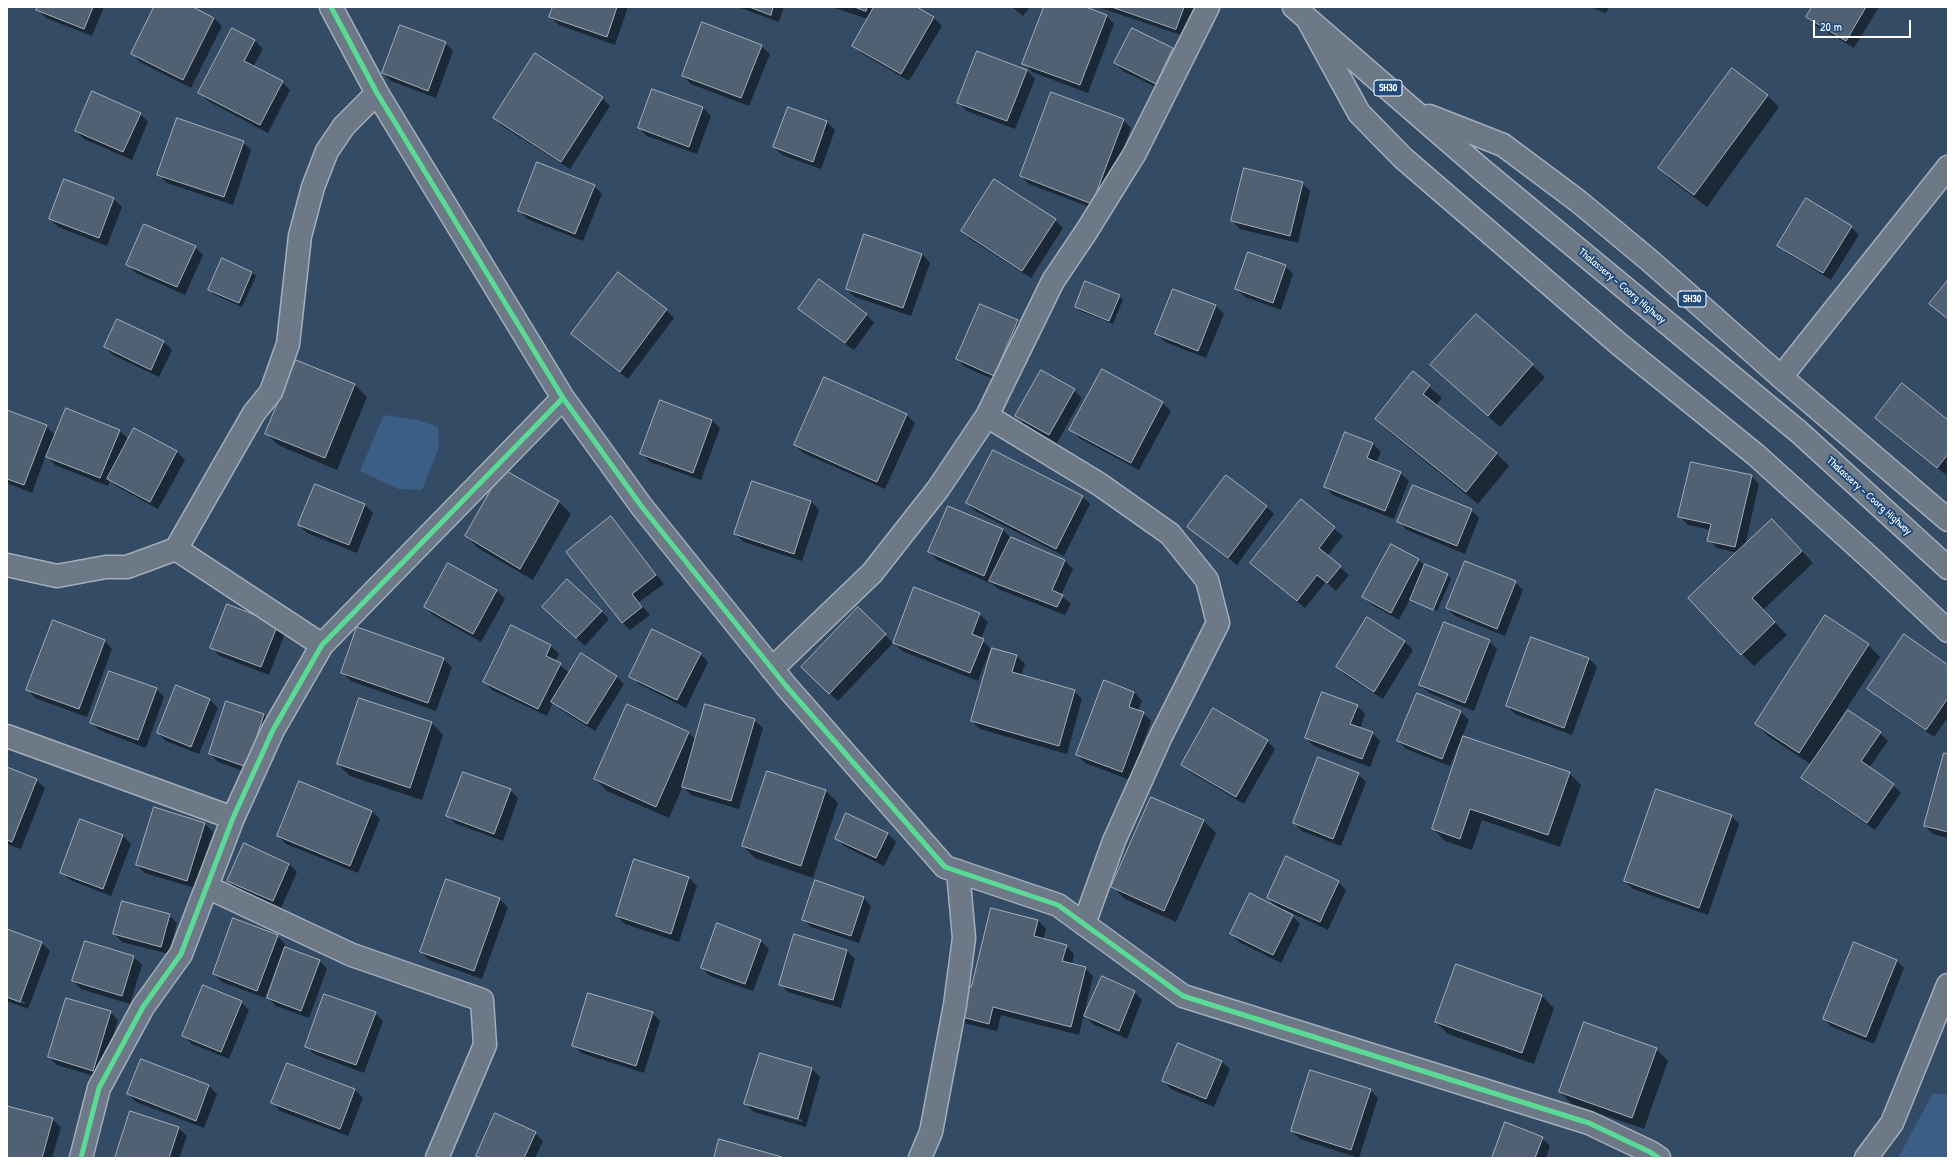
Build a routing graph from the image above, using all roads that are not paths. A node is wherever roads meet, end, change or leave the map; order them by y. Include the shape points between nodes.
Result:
1 (331, 7) edge
2 (1208, 7) edge
3 (1300, 12) edge
4 (377, 93) junction
5 (1414, 111) junction
6 (1948, 167) edge
7 (1781, 377) junction
8 (564, 398) junction
9 (987, 416) junction
10 (1948, 520) edge
11 (176, 549) junction
12 (7, 565) edge
13 (1948, 568) edge
14 (1948, 631) edge
15 (322, 645) junction
16 (772, 669) junction
17 (7, 736) edge
18 (233, 818) junction
19 (958, 871) junction
20 (207, 887) junction
21 (1084, 924) junction
22 (1948, 985) edge
23 (82, 1158) edge
24 (437, 1158) edge
25 (920, 1158) edge
26 (1659, 1158) edge
27 (1866, 1158) edge

1 - 4 street
2 - 9 street via 1134,153 1053,281
3 - 5 street, Thalassery - Coorg Highway / SH30
3 - 14 street via 1359,113 1403,158 1619,344 1756,454
4 - 8 street
4 - 11 street via 344,126 327,152 313,187 300,236 288,344 271,392 254,413
5 - 7 street, SH30 via 1503,145 1578,201 1649,260
5 - 13 street, Thalassery - Coorg Highway / SH30 via 1799,432
6 - 7 street
7 - 10 street, SH30
8 - 15 street
8 - 16 street via 642,507
9 - 16 street via 938,489 872,573
9 - 21 street via 1099,484 1170,534 1207,580 1218,624 1161,736 1114,840
11 - 12 street via 127,568 106,567 57,576
11 - 15 street
15 - 18 street via 273,730
16 - 19 street via 945,867
17 - 18 street
18 - 20 street
19 - 21 street via 1058,905
19 - 25 street via 964,938 955,1005 931,1132
20 - 23 street via 180,954 143,1007 99,1088
20 - 24 street via 352,955 482,1000 485,1045
21 - 26 street via 1183,996 1589,1123
22 - 27 street via 1892,1123

